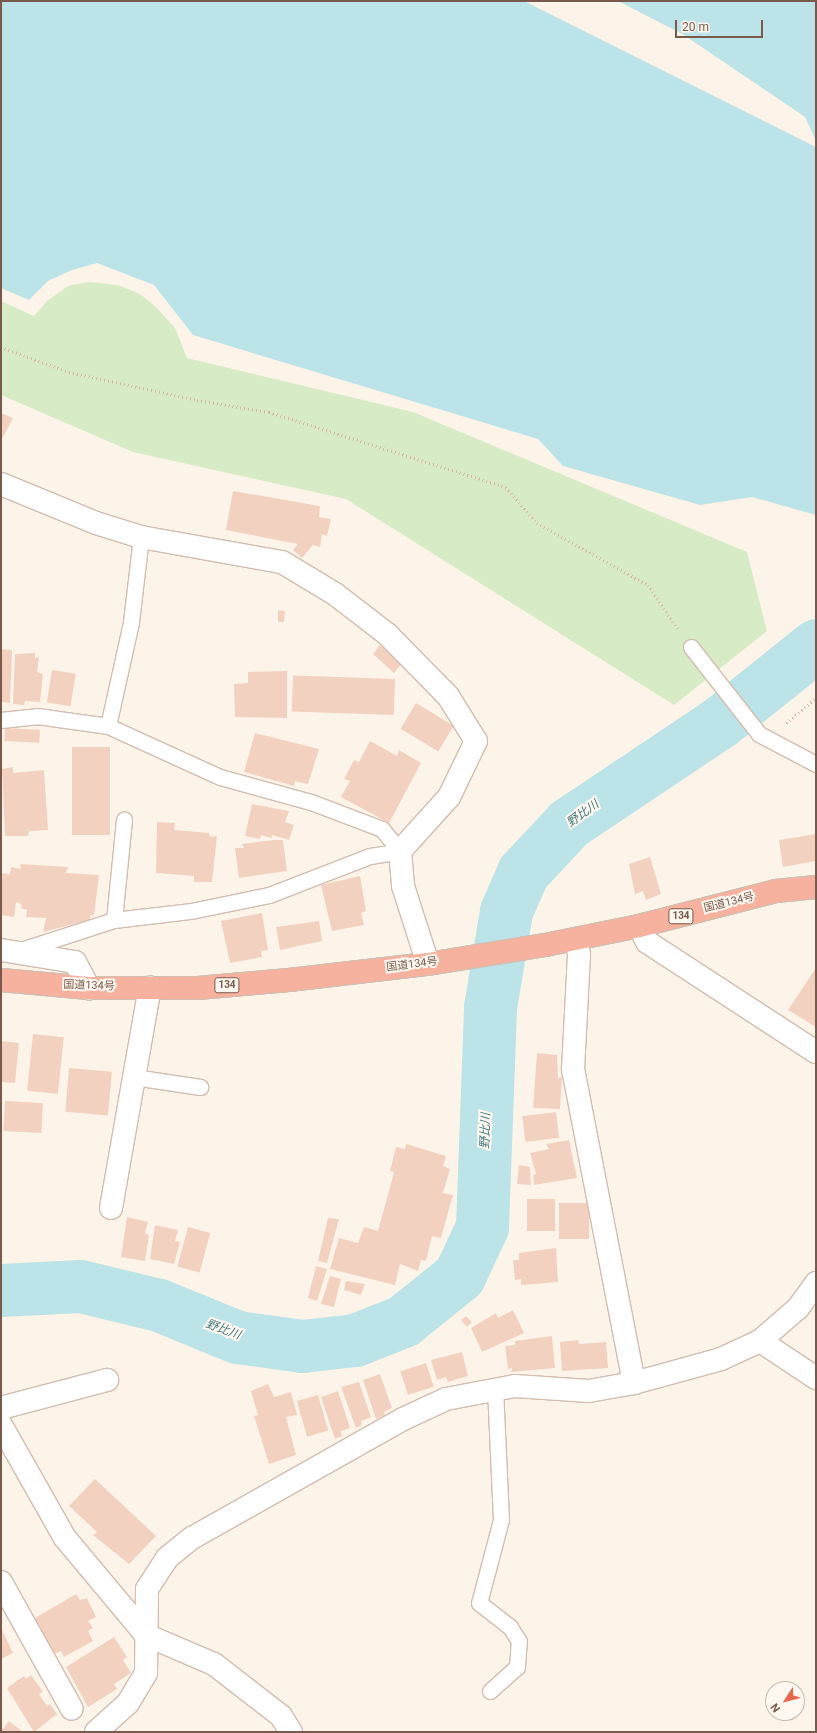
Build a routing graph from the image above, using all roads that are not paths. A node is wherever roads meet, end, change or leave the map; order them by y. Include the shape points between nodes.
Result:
1 (1, 484) edge
2 (141, 537) junction
3 (691, 647) road end
4 (1, 720) edge
5 (108, 726) junction
6 (816, 764) edge
7 (124, 819) dead end
8 (400, 851) junction
9 (816, 887) edge
10 (114, 920) junction
11 (639, 926) junction
12 (577, 939) junction
13 (7, 951) edge
14 (428, 964) junction
15 (1, 980) edge
16 (150, 987) junction
17 (90, 988) junction
18 (816, 1052) edge
19 (134, 1077) junction
20 (200, 1087) dead end
21 (111, 1208) dead end
22 (816, 1283) edge
23 (760, 1341) junction
24 (816, 1378) edge
25 (107, 1380) dead end
26 (634, 1383) junction
27 (495, 1390) junction
28 (1, 1408) edge
29 (1, 1424) edge
30 (1, 1582) edge
31 (146, 1635) junction
32 (490, 1691) dead end
33 (72, 1709) dead end
34 (96, 1732) edge
35 (291, 1732) edge

1 - 2 street via 96,523
2 - 5 lane via 131,622
2 - 8 street via 282,562 335,594 387,634 448,696 476,741 449,797
3 - 6 lane via 763,736
4 - 5 lane via 37,716
5 - 8 lane via 220,777 311,802 382,829
7 - 10 lane
8 - 10 lane via 370,856 269,895 192,911
8 - 14 street via 403,886
9 - 11 highway, 国道134号 / 134 via 776,891
10 - 13 lane
11 - 12 highway, 国道134号 / 134
11 - 18 street via 647,942
12 - 14 highway, 国道134号 / 134
12 - 26 street via 579,955 573,1069
13 - 17 street via 75,962
14 - 16 highway, 国道134号 / 134 via 198,988
15 - 17 highway, 国道134号 / 134
16 - 17 highway, 国道134号 / 134
16 - 19 street
19 - 20 lane
19 - 21 street
22 - 23 street via 798,1308
23 - 24 street
23 - 26 street via 721,1359
25 - 28 street
26 - 27 street via 588,1391 515,1386
27 - 31 street via 446,1399 403,1419 192,1538 167,1558 147,1589
27 - 32 lane via 501,1520 479,1603 510,1627 520,1641 517,1667
29 - 31 street via 65,1538
30 - 33 street
31 - 34 street via 146,1673 128,1703
31 - 35 street via 214,1664 281,1716

